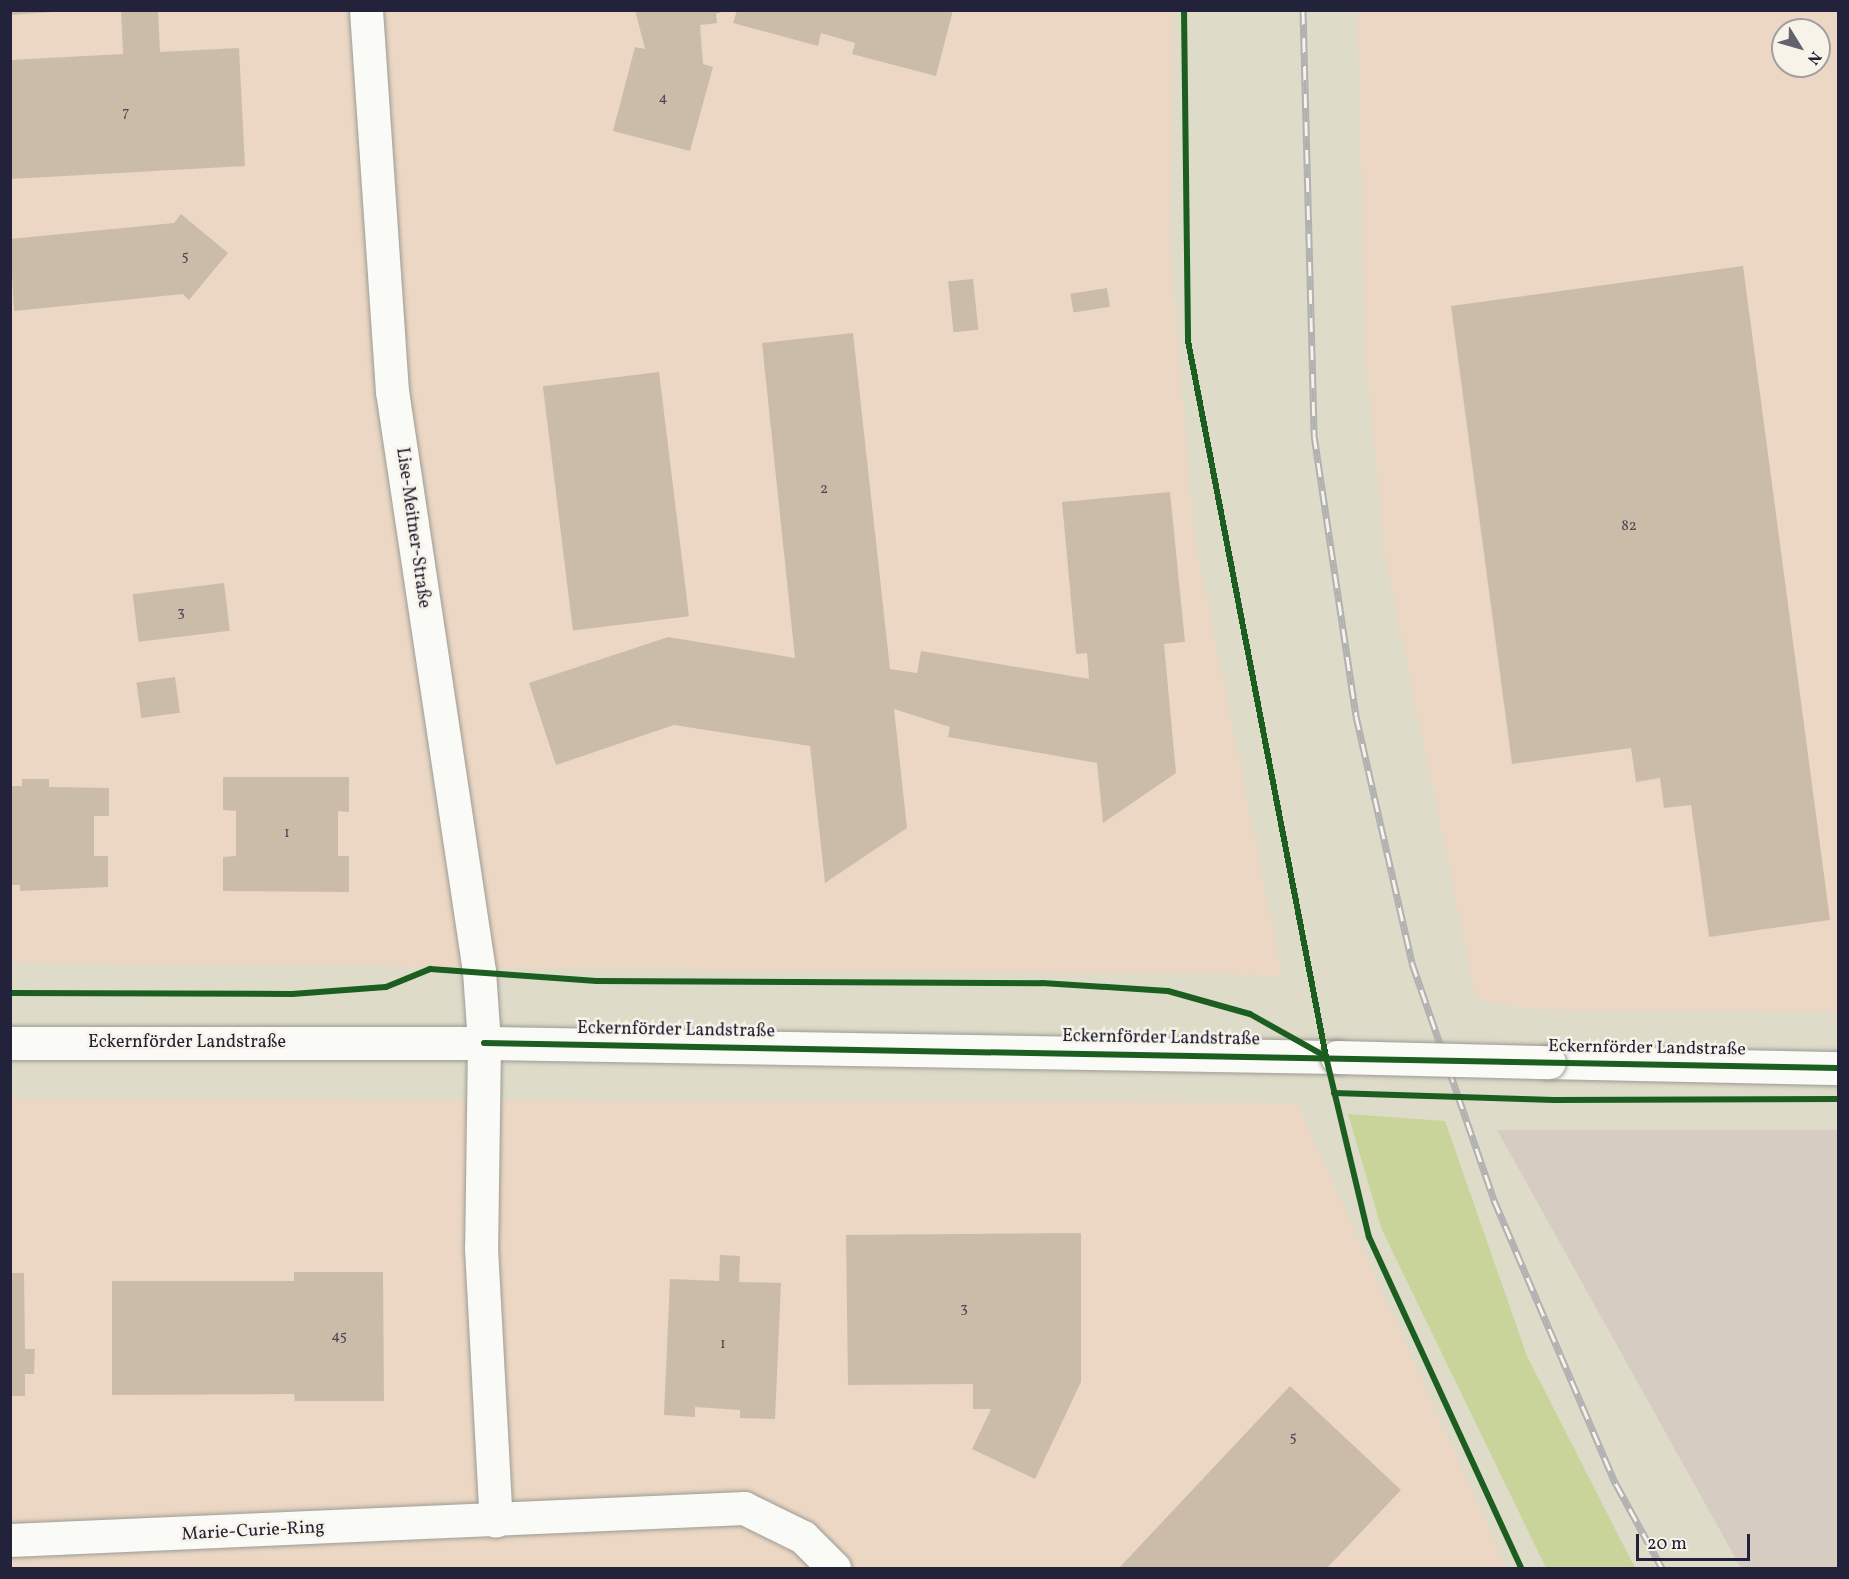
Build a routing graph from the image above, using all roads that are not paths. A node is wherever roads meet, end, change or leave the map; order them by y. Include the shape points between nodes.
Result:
1 (366, 10) edge
2 (10, 1043) edge
3 (484, 1043) junction
4 (1839, 1068) edge
5 (496, 1521) junction
6 (10, 1540) edge
7 (834, 1569) edge

1 - 3 street, Lise-Meitner-Straße via 392,392 479,971
2 - 3 street, Eckernförder Landstraße
3 - 4 street, Eckernförder Landstraße, bridge
3 - 5 street via 481,1248
5 - 6 street, Marie-Curie-Ring
5 - 7 street, Marie-Curie-Ring via 744,1508 803,1537

